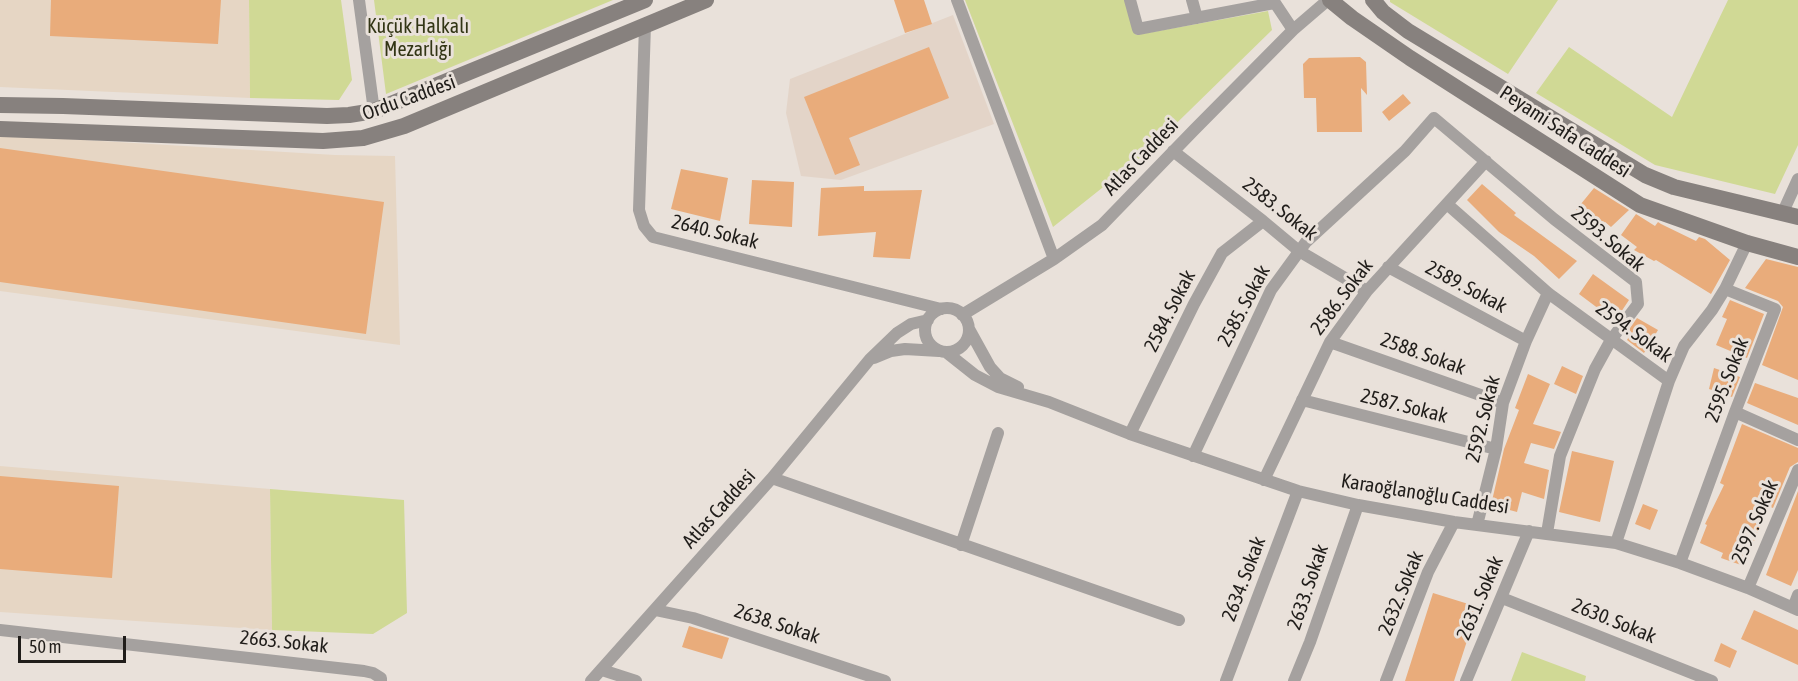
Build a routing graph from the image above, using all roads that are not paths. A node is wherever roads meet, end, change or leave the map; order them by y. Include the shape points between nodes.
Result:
1 (359, 0) edge
2 (645, 0) edge
3 (706, 0) edge
4 (957, 0) edge
5 (1130, 0) edge
6 (1192, 0) edge
7 (1373, 0) edge
8 (1274, 1) edge
9 (1334, 1) edge
10 (1197, 18) junction
11 (645, 26) junction
12 (1293, 30) junction
13 (0, 105) edge
14 (374, 111) junction
15 (1434, 118) joint
16 (0, 129) edge
17 (1173, 151) junction
18 (1486, 161) junction
19 (1798, 179) edge
20 (1447, 204) junction
21 (1790, 214) edge
22 (1263, 221) junction
23 (1747, 243) junction
24 (1299, 251) junction
25 (1798, 257) edge
26 (1054, 259) junction
27 (1388, 267) junction
28 (1725, 289) junction
29 (1366, 291) junction
30 (1548, 293) junction
31 (941, 309) junction
32 (962, 315) junction
33 (928, 320) junction
34 (969, 329) junction
35 (1526, 340) junction
36 (1611, 340) junction
37 (1330, 342) junction
38 (943, 351) junction
39 (870, 359) junction
40 (1670, 381) junction
41 (1302, 400) junction
42 (1049, 402) junction
43 (1503, 403) junction
44 (1735, 412) junction
45 (998, 433) dead end
46 (1130, 434) junction
47 (1798, 440) edge
48 (1496, 449) junction
49 (1193, 456) junction
50 (1798, 470) edge
51 (772, 478) junction
52 (1264, 480) junction
53 (1298, 491) junction
54 (1358, 505) junction
55 (1454, 522) junction
56 (1477, 525) junction
57 (1529, 531) junction
58 (1547, 533) junction
59 (1616, 543) junction
60 (961, 545) junction
61 (1680, 563) junction
62 (1748, 588) junction
63 (1798, 595) edge
64 (1502, 598) junction
65 (1795, 609) edge
66 (655, 610) junction
67 (1179, 620) dead end
68 (0, 630) edge
69 (602, 670) junction
70 (381, 681) edge
71 (591, 681) edge
72 (636, 681) edge
73 (885, 681) edge
74 (1226, 681) edge
75 (1294, 681) edge
76 (1386, 681) edge
77 (1466, 681) edge
78 (1712, 681) edge

1 - 14 street
2 - 14 main road, Ordu Caddesi
3 - 11 main road, Ordu Caddesi
4 - 26 street
5 - 10 street via 1138,29
6 - 10 street
7 - 21 main road, Peyami Safa Caddesi via 1408,31 1645,175 1674,187
8 - 10 street
8 - 12 street
9 - 12 street, Atlas Caddesi
9 - 23 main road, Peyami Safa Caddesi via 1410,58 1640,205
11 - 16 main road, Ordu Caddesi via 404,126 363,138 323,141
11 - 31 street, 2640. Sokak via 639,210 653,237
12 - 17 street, Atlas Caddesi
13 - 14 main road, Ordu Caddesi via 327,116
15 - 18 street, 2593. Sokak
15 - 24 street, 2585. Sokak via 1405,151
17 - 22 street, 2583. Sokak
17 - 26 street, Atlas Caddesi via 1102,225
18 - 20 street, 2586. Sokak
18 - 36 street, 2593. Sokak via 1636,282 1638,304
19 - 21 street
20 - 27 street, 2586. Sokak
20 - 30 street, 2594. Sokak
22 - 24 street, 2583. Sokak
22 - 46 street, 2584. Sokak via 1222,253
23 - 25 main road, Peyami Safa Caddesi
23 - 28 street
24 - 29 street, 2583. Sokak
24 - 49 street, 2585. Sokak via 1271,290
26 - 32 street, Atlas Caddesi
27 - 29 street, 2586. Sokak
27 - 35 street, 2589. Sokak
28 - 40 street via 1684,346
28 - 44 street, 2595. Sokak via 1775,309
29 - 37 street, 2586. Sokak
30 - 35 street, 2592. Sokak
30 - 36 street, 2594. Sokak
31 - 32 street via 952,309
31 - 33 street
32 - 34 street
33 - 38 street via 926,334 933,347
33 - 39 street, Atlas Caddesi via 897,333
34 - 38 street via 960,348
34 - 42 street via 1000,378
35 - 43 street, 2592. Sokak
36 - 40 street, 2594. Sokak
36 - 58 street, 2593. Sokak via 1560,456
37 - 41 street, 2586. Sokak
37 - 43 street, 2588. Sokak
38 - 39 street via 891,351
38 - 42 street via 998,387
39 - 51 street, Atlas Caddesi
40 - 59 street, 2594. Sokak
41 - 48 street, 2587. Sokak
41 - 52 street, 2586. Sokak
42 - 46 street, Karaoğlanoğlu Caddesi
43 - 48 street, 2592. Sokak
44 - 47 street
44 - 61 street, 2595. Sokak
45 - 60 street
46 - 49 street, Karaoğlanoğlu Caddesi
48 - 56 street, 2592. Sokak
49 - 52 street, Karaoğlanoğlu Caddesi
50 - 62 street, 2597. Sokak
51 - 60 street
51 - 66 street, Atlas Caddesi
52 - 53 street, Karaoğlanoğlu Caddesi
53 - 54 street, Karaoğlanoğlu Caddesi
53 - 74 street, 2634. Sokak
54 - 55 street, Karaoğlanoğlu Caddesi
54 - 75 street, 2633. Sokak
55 - 56 street, Karaoğlanoğlu Caddesi
55 - 76 street, 2632. Sokak via 1428,572
56 - 57 street, Karaoğlanoğlu Caddesi
57 - 58 street, Karaoğlanoğlu Caddesi
57 - 64 street, 2631. Sokak
58 - 59 street, Karaoğlanoğlu Caddesi
59 - 61 street, Karaoğlanoğlu Caddesi
60 - 67 street
61 - 62 street, Karaoğlanoğlu Caddesi
62 - 65 street, Karaoğlanoğlu Caddesi
63 - 65 street
64 - 77 street, 2631. Sokak
64 - 78 street, 2630. Sokak
66 - 69 street, Atlas Caddesi
66 - 73 street, 2638. Sokak via 693,618
68 - 70 street, 2663. Sokak via 364,671
69 - 71 street, Atlas Caddesi
69 - 72 street

